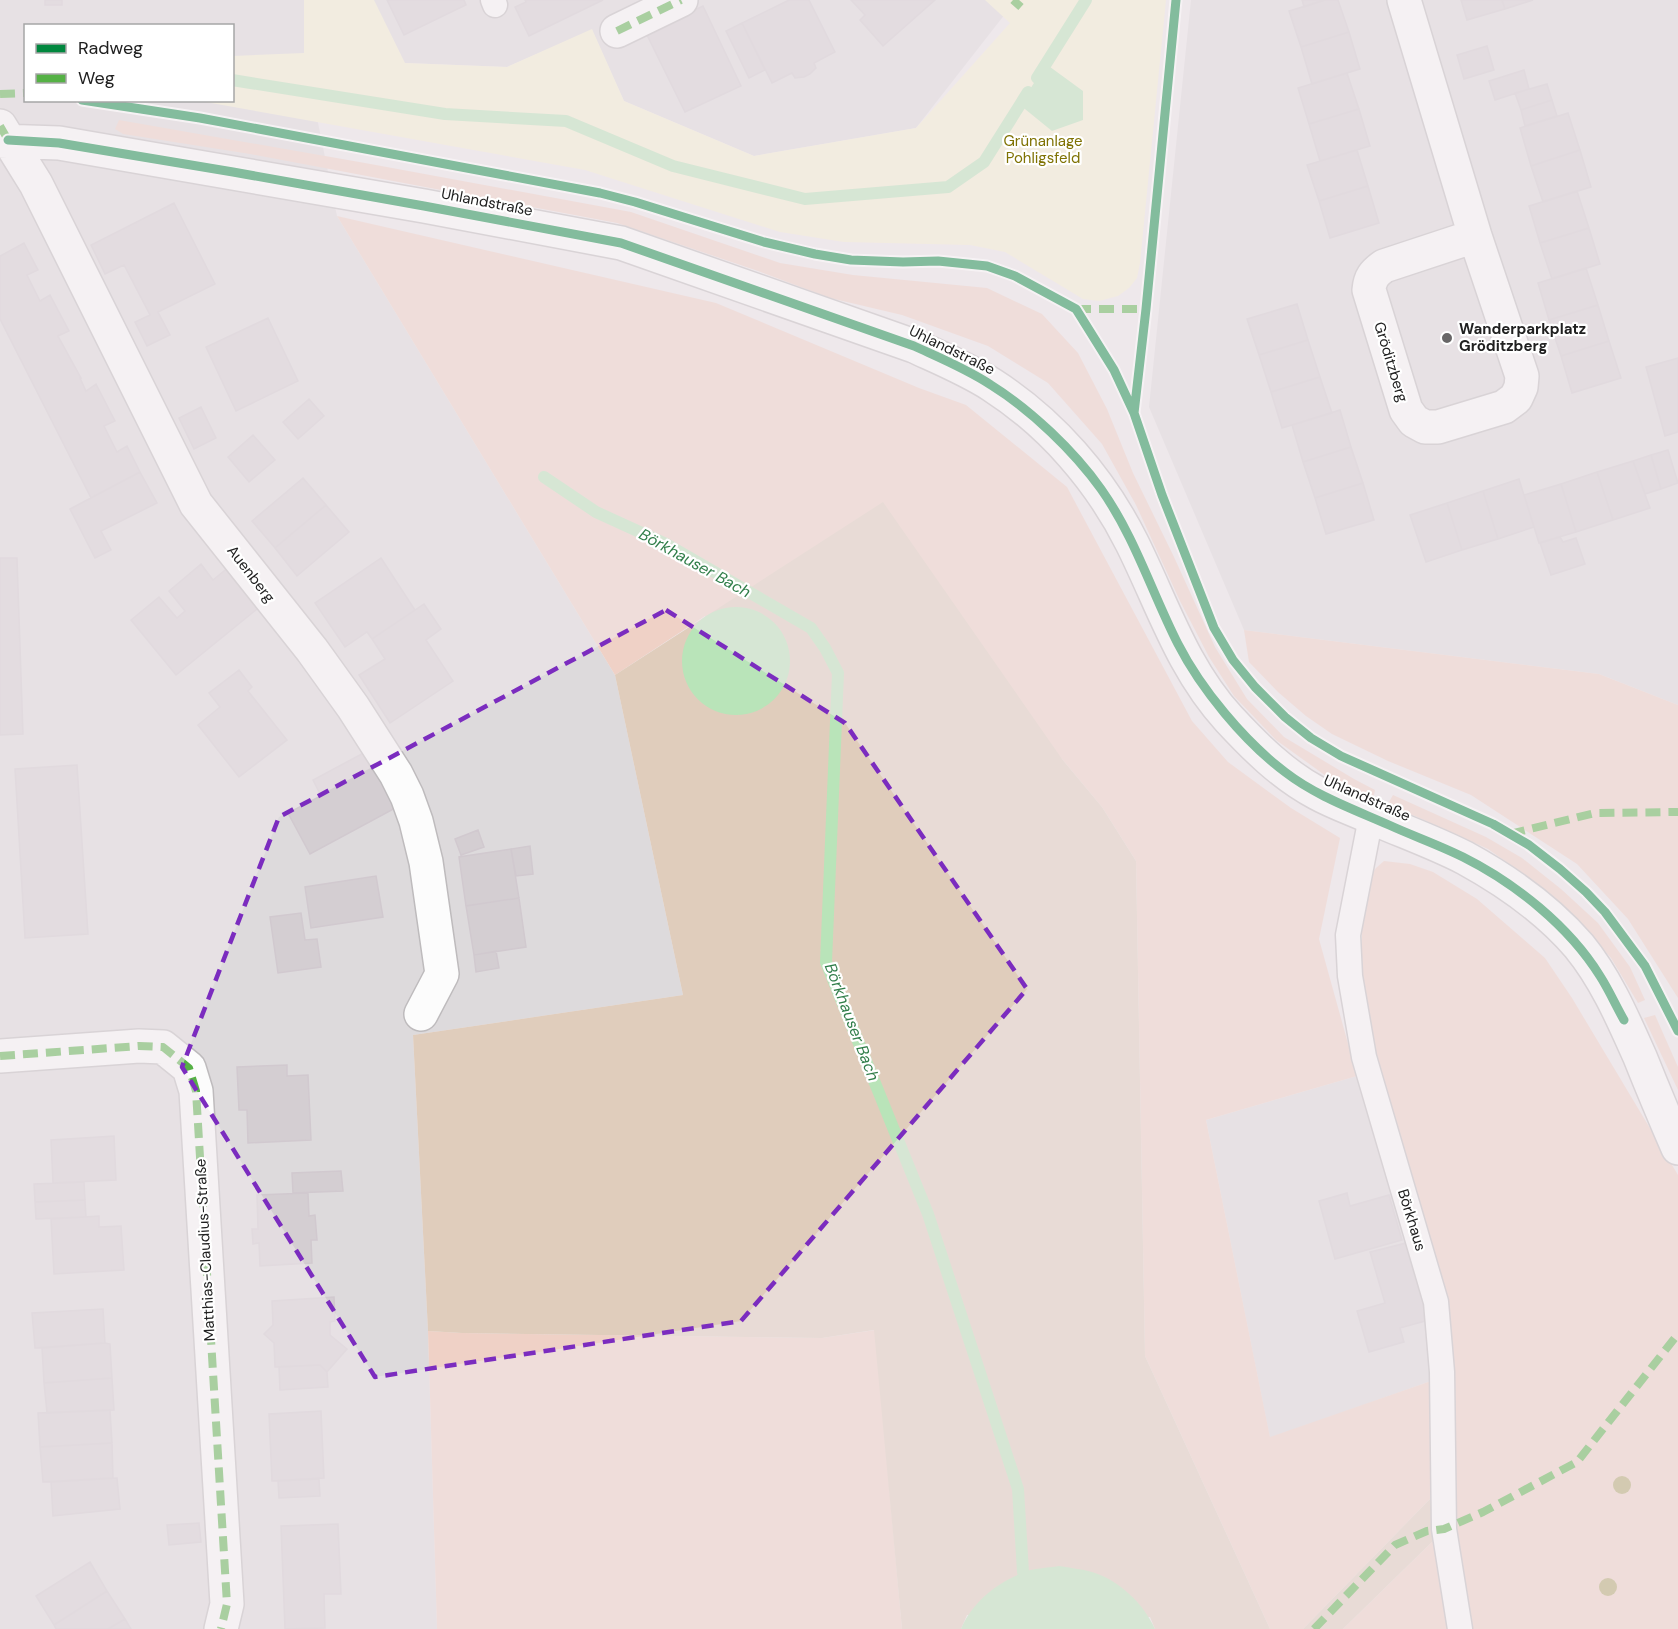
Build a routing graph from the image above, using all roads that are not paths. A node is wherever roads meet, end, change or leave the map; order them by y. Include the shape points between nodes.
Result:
1 (681, 0) edge
2 (1404, 0) edge
3 (617, 31) dead end
4 (3, 136) edge
5 (1475, 236) junction
6 (1371, 817) junction
7 (421, 1014) dead end
8 (0, 1056) edge
9 (1678, 1148) edge
10 (221, 1629) edge
11 (1460, 1629) edge

1 - 3 street
2 - 5 street, Gröditzberg
4 - 6 street, Uhlandstraße via 175,162 621,243 914,346 956,365 990,384 1042,423 1101,489 1133,543 1178,645 1227,717 1285,773 1317,793
4 - 7 street, Auenberg via 36,184 196,504 312,650 353,707 407,796 426,862 442,974
5 - 5 street, Gröditzberg via 1384,266 1370,280 1369,290 1406,410 1425,427 1438,427 1504,408 1516,398 1521,387 1522,376
6 - 9 street, Uhlandstraße via 1465,858 1509,885 1555,921 1601,976 1624,1020
6 - 11 lane, Börkhaus via 1348,935 1350,976 1364,1057 1437,1302 1444,1529
8 - 10 street, Matthias-Claudius-Straße via 163,1047 189,1068 196,1091 227,1604

